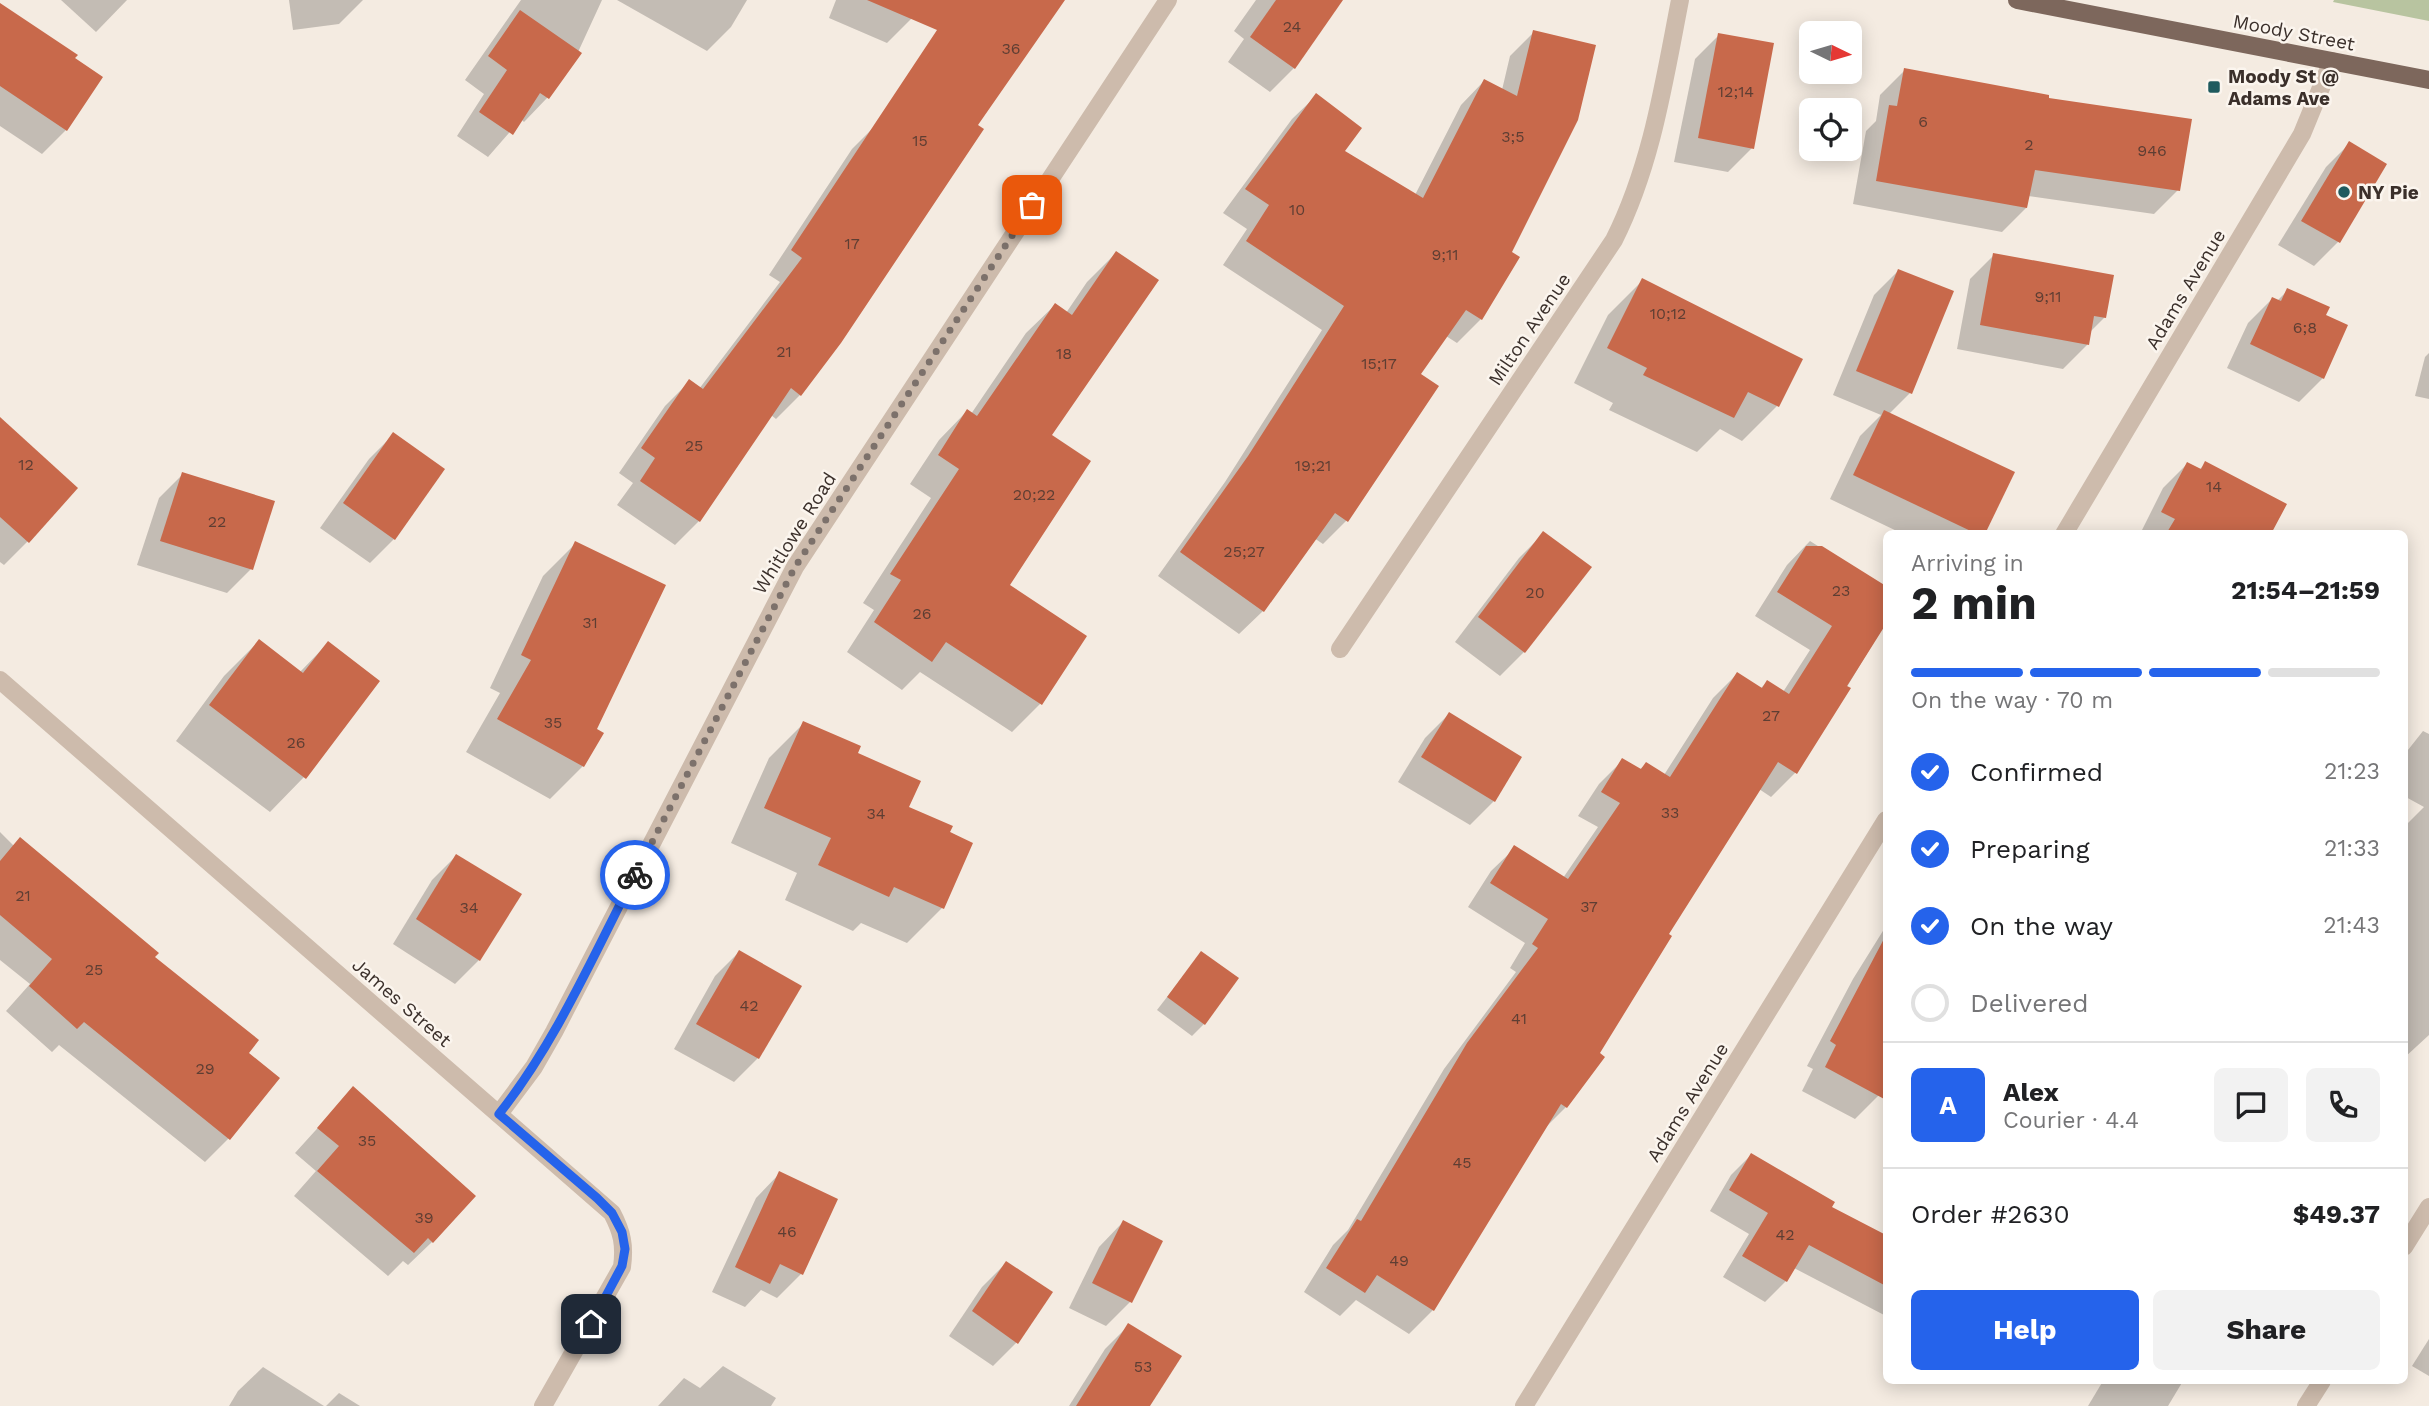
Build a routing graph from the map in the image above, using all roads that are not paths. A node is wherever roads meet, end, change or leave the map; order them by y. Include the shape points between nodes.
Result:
1 (1168, 0) edge
2 (1680, 0) edge
3 (2017, 0) edge
4 (2332, 61) junction
5 (2429, 80) edge
6 (2066, 530) edge
7 (1340, 649) dead end
8 (0, 680) edge
9 (1883, 825) edge
10 (499, 1114) junction
11 (2429, 1207) edge
12 (2408, 1241) edge
13 (2320, 1384) edge
14 (543, 1406) edge
15 (1524, 1406) edge
16 (2306, 1406) edge

1 - 10 street, Whitlowe Road via 795,567 554,1032
2 - 7 street, Milton Avenue via 1652,142 1614,240
3 - 4 main road, Moody Street
4 - 5 main road, Moody Street
4 - 6 street, Adams Avenue via 2302,134
8 - 10 street, James Street
9 - 15 street, Adams Avenue
10 - 14 street, James Street via 612,1213 625,1249 615,1283
11 - 12 street
13 - 16 street

